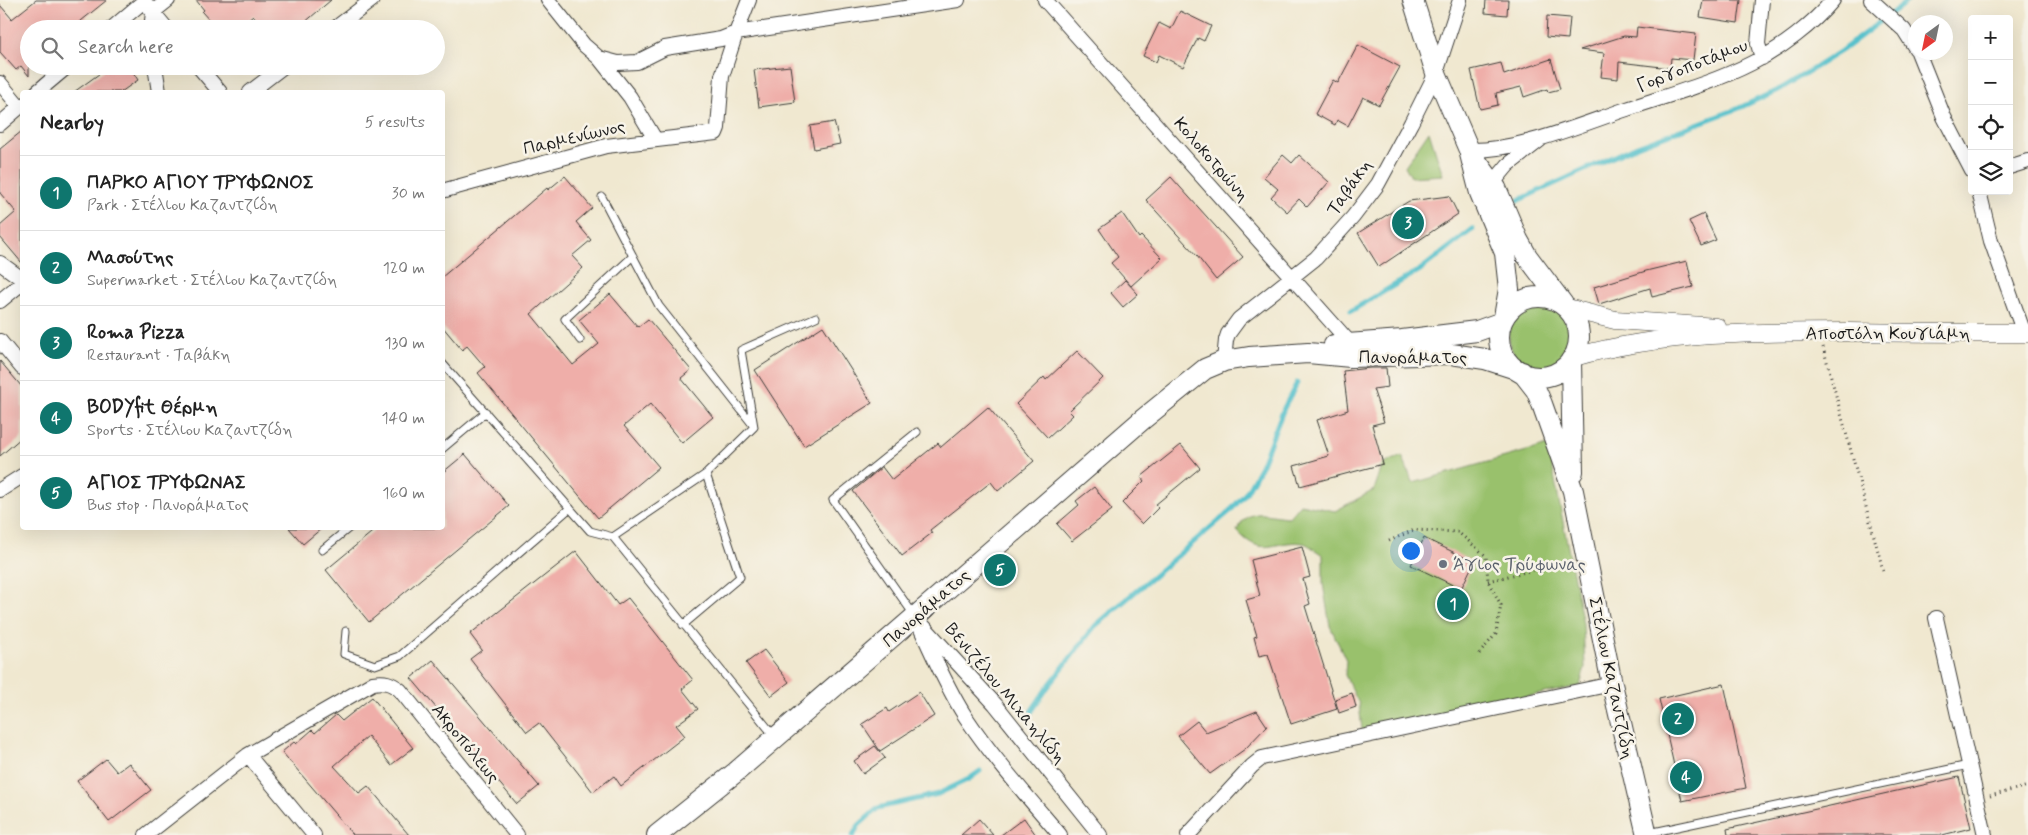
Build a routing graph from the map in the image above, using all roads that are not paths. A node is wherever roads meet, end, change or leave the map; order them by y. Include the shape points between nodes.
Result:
1 (144, 0) edge
2 (168, 0) edge
3 (372, 0) edge
4 (548, 0) edge
5 (749, 0) edge
6 (958, 0) edge
7 (1045, 0) edge
8 (1414, 0) edge
9 (1460, 0) edge
10 (1762, 0) edge
11 (1833, 0) edge
12 (1871, 0) edge
13 (153, 12) junction
14 (121, 20) edge
15 (152, 20) edge
16 (160, 20) edge
17 (346, 20) edge
18 (736, 32) junction
19 (1908, 36) edge
20 (599, 58) junction
21 (1762, 58) junction
22 (1921, 60) edge
23 (1436, 73) junction
24 (57, 75) edge
25 (156, 75) edge
26 (206, 75) edge
27 (272, 75) edge
28 (0, 83) edge
29 (39, 90) edge
30 (159, 90) edge
31 (218, 90) edge
32 (253, 90) edge
33 (20, 105) edge
34 (20, 107) edge
35 (0, 124) edge
36 (1547, 135) junction
37 (655, 139) junction
38 (1469, 150) junction
39 (2028, 161) edge
40 (1968, 163) edge
41 (2013, 166) edge
42 (445, 190) edge
43 (1980, 195) edge
44 (602, 197) dead end
45 (1494, 198) junction
46 (1504, 226) junction
47 (633, 256) junction
48 (0, 263) edge
49 (1292, 278) junction
50 (20, 279) edge
51 (20, 283) edge
52 (0, 301) edge
53 (1565, 306) junction
54 (816, 317) dead end
55 (1503, 320) junction
56 (1747, 332) junction
57 (2026, 333) edge
58 (580, 340) dead end
59 (0, 341) edge
60 (1350, 344) junction
61 (1308, 353) junction
62 (1573, 359) junction
63 (1224, 361) junction
64 (20, 366) edge
65 (445, 366) edge
66 (1519, 371) junction
67 (486, 412) junction
68 (754, 426) junction
69 (917, 432) dead end
70 (445, 446) edge
71 (706, 474) junction
72 (20, 477) edge
73 (0, 490) edge
74 (1573, 491) junction
75 (570, 508) junction
76 (347, 530) edge
77 (613, 537) junction
78 (322, 550) dead end
79 (916, 618) junction
80 (1936, 618) dead end
81 (683, 625) junction
82 (346, 631) dead end
83 (1612, 684) junction
84 (776, 737) junction
85 (248, 756) junction
86 (1969, 765) junction
87 (1646, 834) edge
88 (146, 835) edge
89 (314, 835) edge
90 (517, 835) edge
91 (657, 835) edge
92 (1060, 835) edge
93 (1100, 835) edge
94 (1188, 835) edge
95 (1985, 835) edge

1 - 13 street
1 - 14 street
2 - 13 street
3 - 17 street
4 - 20 street via 584,45
5 - 18 street
6 - 18 street
7 - 49 street, Κολοκοτρώνη
8 - 23 main road
9 - 23 street, Ταβάκη
10 - 21 street via 1758,44
11 - 21 street, Γοργοποτάμου via 1806,26
12 - 19 street
13 - 15 street
13 - 16 street
18 - 20 street via 721,38 665,48 637,62 618,63
18 - 37 street, Παρμενίωνος via 722,76 716,133
20 - 37 street via 630,97
21 - 36 street, Γοργοποτάμου via 1708,82
22 - 40 street via 1944,117
23 - 38 main road
23 - 49 street, Ταβάκη via 1392,158 1362,206 1316,258
24 - 29 street
25 - 30 street
26 - 31 street
27 - 32 street
28 - 33 street
34 - 35 street
36 - 38 street, Γοργοποτάμου via 1494,149
36 - 45 street, Γοργοποτάμου via 1519,156
37 - 42 street, Παρμενίωνος via 589,149
38 - 45 main road
38 - 45 main road via 1480,192
39 - 41 street
43 - 57 street via 1991,241
44 - 47 lane
45 - 46 main road
46 - 53 main road
46 - 55 main road via 1509,299
47 - 58 lane via 565,319
47 - 68 lane via 659,306
48 - 50 street
49 - 60 street, Κολοκοτρώνη
49 - 63 street, Ταβάκη via 1235,324 1226,340
51 - 52 street
53 - 55 main road via 1548,298 1531,298 1514,305
53 - 56 street, Αποστόλη Κουγιάμη via 1614,320 1700,325
53 - 62 main road via 1579,331
54 - 68 lane via 741,350
55 - 60 main road, Πανοράματος via 1477,330
55 - 66 main road via 1500,345 1504,356
56 - 57 street, Αποστόλη Κουγιάμη
56 - 62 street, Αποστόλη Κουγιάμη via 1612,346
59 - 64 street
60 - 61 main road, Πανοράματος via 1328,346
61 - 63 main road, Πανοράματος
61 - 66 main road, Πανοράματος via 1351,357 1451,354 1485,359
62 - 66 main road via 1549,375
62 - 74 main road, Στέλιου Καζαντζίδη
63 - 79 main road, Πανοράματος via 1205,369 1176,391
65 - 67 lane
66 - 74 main road, Στέλιου Καζαντζίδη via 1536,390
67 - 70 lane
67 - 75 lane
68 - 71 lane
69 - 79 lane via 832,500
71 - 77 lane
71 - 81 lane via 740,577
72 - 73 street
74 - 83 main road, Στέλιου Καζαντζίδη
75 - 77 lane via 590,531
75 - 82 lane via 400,656 375,665 344,654
76 - 78 lane
77 - 81 lane
79 - 84 main road, Πανοράματος
79 - 92 street, Βενιζέλου Μιχαηλίδη via 965,715
79 - 93 street, Βενιζέλου Μιχαηλίδη via 995,704
80 - 86 street
81 - 84 lane
83 - 87 main road, Στέλιου Καζαντζίδη
83 - 94 street via 1262,758
84 - 91 main road, Πανοράματος
85 - 88 street
85 - 89 street
85 - 90 street, Ακροπόλεως via 373,683 391,684 400,690
86 - 87 lane
86 - 95 street

